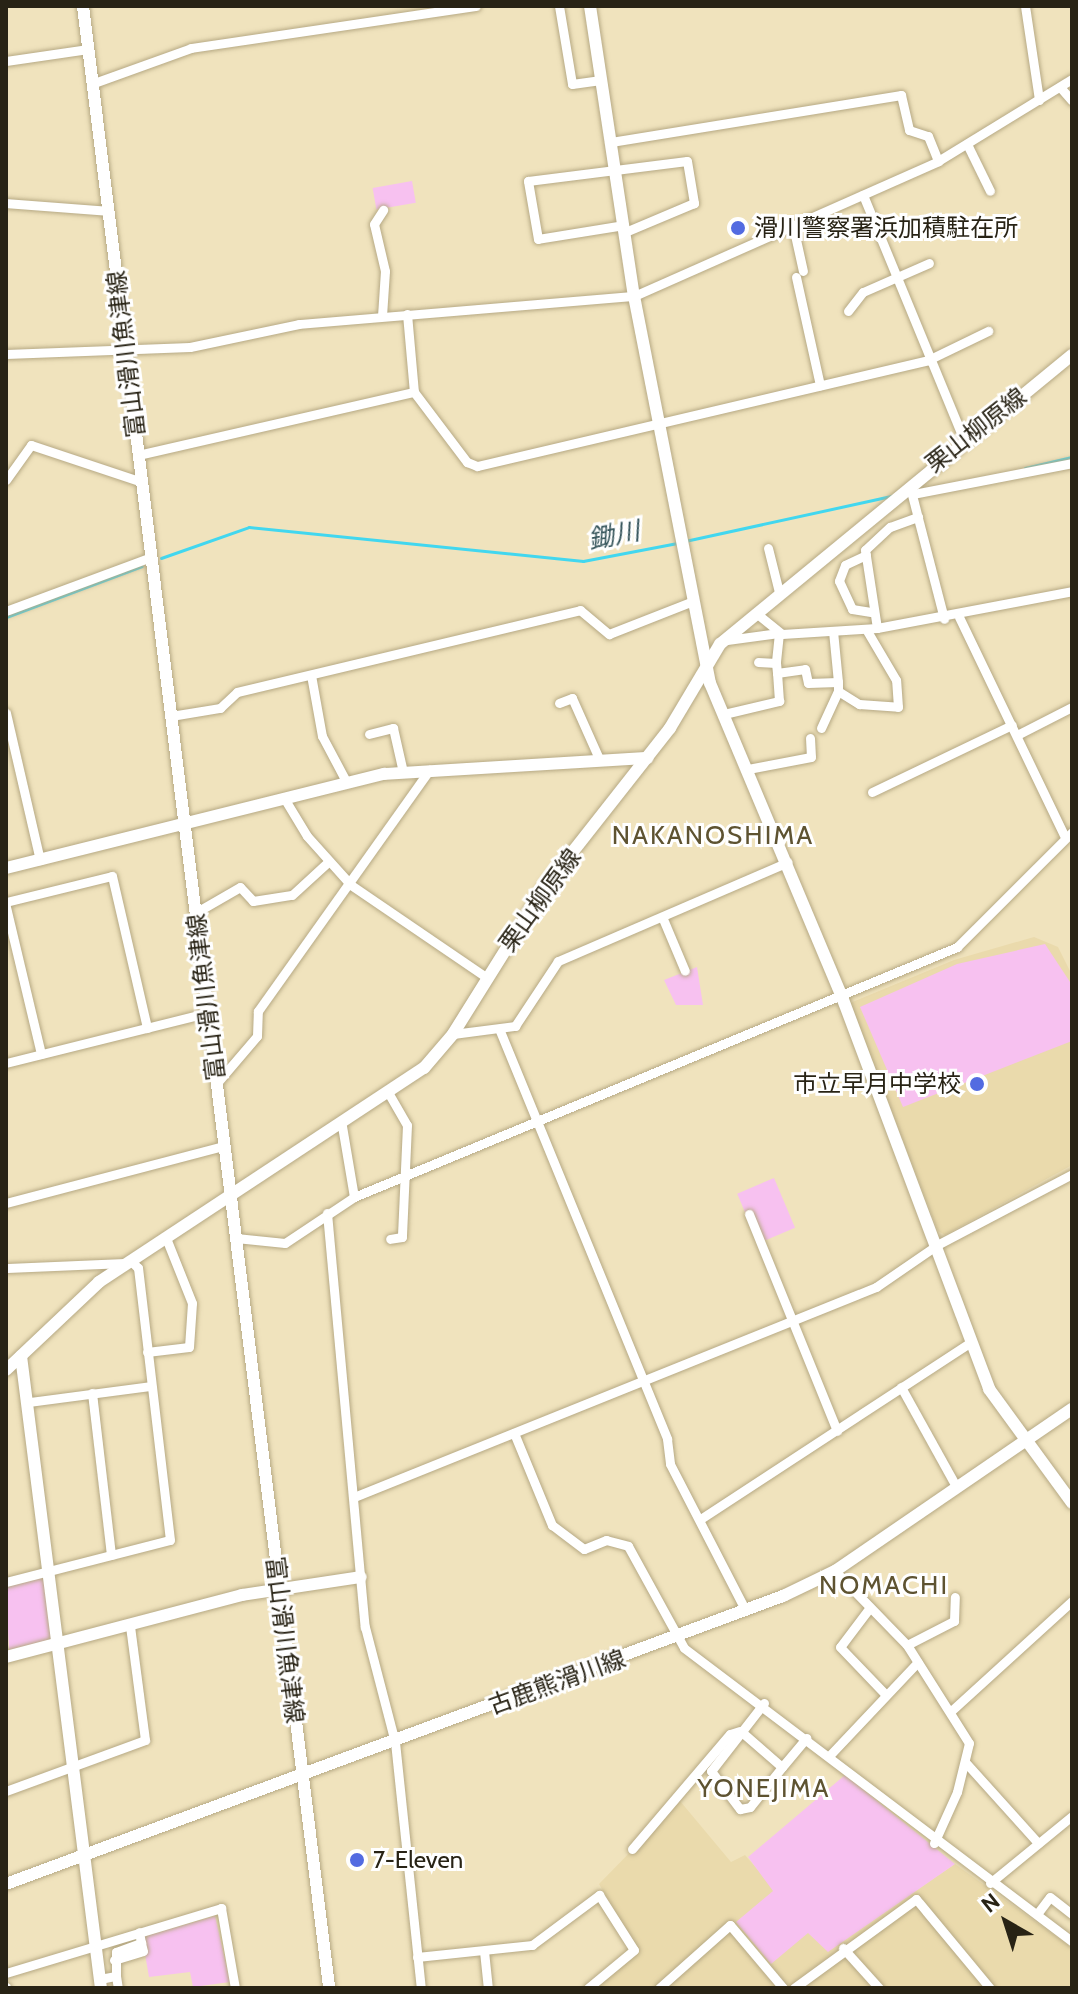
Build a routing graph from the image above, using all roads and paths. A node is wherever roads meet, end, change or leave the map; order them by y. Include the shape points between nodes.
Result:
1 (83, 6) edge
2 (476, 6) edge
3 (559, 6) edge
4 (590, 6) edge
5 (1025, 6) edge
6 (88, 49) junction
7 (6, 61) edge
8 (1072, 79) edge
9 (601, 80) junction
10 (94, 83) junction
11 (1060, 87) junction
12 (1039, 100) junction
13 (1072, 101) edge
14 (611, 142) junction
15 (967, 144) junction
16 (938, 161) junction
17 (616, 171) junction
18 (990, 191) dead end
19 (863, 195) junction
20 (6, 203) edge
21 (383, 210) dead end
22 (109, 211) junction
23 (793, 226) junction
24 (624, 229) junction
25 (929, 263) dead end
26 (896, 278) junction
27 (634, 296) junction
28 (848, 311) dead end
29 (407, 314) junction
30 (382, 316) junction
31 (988, 331) dead end
32 (126, 348) junction
33 (6, 354) edge
34 (1072, 355) edge
35 (928, 360) junction
36 (820, 385) junction
37 (414, 392) junction
38 (660, 424) junction
39 (964, 440) junction
40 (138, 455) junction
41 (1072, 463) edge
42 (6, 480) edge
43 (142, 482) junction
44 (910, 490) junction
45 (918, 517) junction
46 (768, 548) dead end
47 (866, 555) junction
48 (151, 557) junction
49 (1072, 591) edge
50 (779, 592) junction
51 (693, 601) junction
52 (6, 611) edge
53 (871, 612) junction
54 (756, 613) junction
55 (959, 617) junction
56 (944, 619) junction
57 (877, 628) junction
58 (866, 629) junction
59 (833, 631) junction
60 (779, 633) junction
61 (725, 640) junction
62 (758, 662) dead end
63 (706, 665) junction
64 (777, 668) junction
65 (311, 675) junction
66 (838, 686) junction
67 (559, 703) dead end
68 (1072, 707) edge
69 (6, 713) edge
70 (724, 714) junction
71 (171, 716) junction
72 (821, 728) dead end
73 (1014, 730) junction
74 (369, 734) dead end
75 (810, 738) dead end
76 (11, 754) edge
77 (648, 758) junction
78 (600, 761) junction
79 (748, 769) junction
80 (429, 770) junction
81 (403, 772) junction
82 (347, 783) junction
83 (872, 792) dead end
84 (284, 798) junction
85 (185, 822) junction
86 (1068, 834) edge
87 (40, 860) junction
88 (328, 862) junction
89 (788, 862) junction
90 (6, 868) edge
91 (351, 885) junction
92 (6, 904) edge
93 (195, 913) junction
94 (663, 919) junction
95 (685, 971) dead end
96 (486, 977) junction
97 (842, 997) junction
98 (207, 1013) junction
99 (147, 1028) junction
100 (500, 1031) junction
101 (453, 1034) junction
102 (41, 1054) junction
103 (6, 1063) edge
104 (216, 1084) junction
105 (389, 1094) junction
106 (539, 1125) junction
107 (342, 1126) junction
108 (224, 1146) junction
109 (1072, 1174) edge
110 (403, 1179) junction
111 (354, 1197) junction
112 (230, 1199) junction
113 (6, 1203) edge
114 (327, 1213) junction
115 (749, 1214) dead end
116 (166, 1238) junction
117 (236, 1238) junction
118 (390, 1239) dead end
119 (937, 1245) junction
120 (128, 1262) junction
121 (6, 1268) edge
122 (794, 1321) junction
123 (971, 1342) junction
124 (147, 1352) junction
125 (21, 1356) junction
126 (6, 1370) edge
127 (644, 1381) junction
128 (151, 1386) junction
129 (901, 1387) junction
130 (92, 1393) junction
131 (29, 1402) junction
132 (1072, 1409) edge
133 (837, 1431) junction
134 (514, 1433) junction
135 (1023, 1442) junction
136 (957, 1488) junction
137 (354, 1497) junction
138 (1072, 1503) edge
139 (702, 1518) junction
140 (111, 1555) junction
141 (48, 1571) junction
142 (835, 1571) junction
143 (361, 1577) junction
144 (6, 1582) edge
145 (279, 1588) junction
146 (955, 1597) dead end
147 (1072, 1601) edge
148 (868, 1610) junction
149 (746, 1611) junction
150 (130, 1626) junction
151 (677, 1637) junction
152 (58, 1645) junction
153 (907, 1645) junction
154 (6, 1657) edge
155 (918, 1662) junction
156 (886, 1695) junction
157 (764, 1703) junction
158 (950, 1712) junction
159 (742, 1732) junction
160 (806, 1738) junction
161 (395, 1742) junction
162 (829, 1756) junction
163 (966, 1763) junction
164 (782, 1767) junction
165 (74, 1768) junction
166 (302, 1775) junction
167 (6, 1791) edge
168 (1072, 1816) edge
169 (934, 1843) junction
170 (1038, 1843) junction
171 (632, 1849) dead end
172 (85, 1856) junction
173 (990, 1883) junction
174 (6, 1884) edge
175 (1037, 1914) junction
176 (1072, 1914) edge
177 (139, 1932) junction
178 (1072, 1941) edge
179 (95, 1945) junction
180 (843, 1948) junction
181 (484, 1951) junction
182 (417, 1957) junction
183 (6, 1973) edge
184 (116, 1976) junction
185 (100, 1984) edge
186 (118, 1988) edge
187 (235, 1988) edge
188 (329, 1988) edge
189 (421, 1988) edge
190 (488, 1988) edge
191 (588, 1988) edge
192 (659, 1988) edge
193 (783, 1988) edge
194 (794, 1988) edge
195 (879, 1988) edge
196 (992, 1988) edge

1 - 6 main road, 富山滑川魚津線
2 - 10 street via 191,48
3 - 9 street via 572,84
4 - 9 main road
5 - 12 street
6 - 7 street
6 - 10 main road, 富山滑川魚津線
8 - 11 street
9 - 14 main road
10 - 22 main road, 富山滑川魚津線
11 - 12 street
11 - 13 street
12 - 15 street
14 - 16 street via 901,95 909,130 928,136
14 - 17 main road
15 - 16 street
15 - 18 street
16 - 19 street
17 - 24 main road
17 - 24 street via 687,161 694,203
17 - 24 street via 528,181 538,239
19 - 23 street
19 - 26 street
20 - 22 street
21 - 30 street via 374,224 385,271
22 - 32 main road, 富山滑川魚津線
23 - 27 street
23 - 36 street
24 - 27 main road
25 - 26 street
26 - 28 street via 863,292
26 - 35 street
27 - 29 street
27 - 38 main road
29 - 30 street
29 - 37 street
30 - 32 street via 190,347
31 - 35 street
32 - 33 street
32 - 40 main road, 富山滑川魚津線
34 - 39 main road, 栗山柳原線
35 - 36 street
35 - 39 street
36 - 38 street
37 - 38 street via 467,462 477,466
37 - 40 street
38 - 51 main road
39 - 44 main road, 栗山柳原線
40 - 43 main road, 富山滑川魚津線
41 - 44 street
42 - 43 street via 31,445
43 - 48 main road, 富山滑川魚津線
44 - 45 street
44 - 50 main road, 栗山柳原線
45 - 47 street via 890,527
45 - 56 street
46 - 50 street
47 - 53 street
47 - 53 street via 845,565 839,581 852,609
48 - 52 street
48 - 71 main road, 富山滑川魚津線
49 - 55 street
50 - 54 main road, 栗山柳原線
51 - 63 main road
51 - 65 street via 609,634 580,610
53 - 57 street
54 - 60 street
54 - 61 main road, 栗山柳原線
55 - 56 street
55 - 73 street
56 - 57 street
57 - 58 street
58 - 59 street
58 - 66 street via 896,680 898,707 859,704
59 - 60 street
59 - 66 street
60 - 61 street
60 - 64 street
61 - 63 main road, 栗山柳原線
62 - 64 street
63 - 70 main road
63 - 77 main road, 栗山柳原線
64 - 66 street via 805,669 808,683
64 - 70 street via 779,701
65 - 71 street via 237,692 220,708
65 - 82 street via 322,736
66 - 72 street
67 - 78 street via 572,698
68 - 73 street
69 - 76 street
70 - 79 main road
71 - 85 main road, 富山滑川魚津線
73 - 83 street
73 - 86 street
74 - 81 street via 393,728
75 - 79 street via 811,757
76 - 87 street
77 - 78 main road
77 - 96 main road, 栗山柳原線 via 545,887
78 - 80 main road
79 - 89 main road
80 - 81 main road
80 - 91 street
81 - 82 main road
82 - 84 main road
84 - 85 main road
84 - 88 street
85 - 87 main road
85 - 93 main road, 富山滑川魚津線
86 - 97 street via 975,934
87 - 90 main road
88 - 91 street
88 - 93 street via 292,895 253,901 240,887
89 - 94 street
89 - 97 main road
91 - 96 street
91 - 104 street via 258,1011 257,1036
92 - 99 street via 112,876
92 - 102 street
93 - 98 main road, 富山滑川魚津線
94 - 95 street
94 - 100 street via 558,961 524,1019
96 - 101 main road, 栗山柳原線
97 - 106 street
97 - 119 main road
98 - 99 street
98 - 104 main road, 富山滑川魚津線
99 - 102 street
100 - 101 street
100 - 106 street
101 - 105 main road, 栗山柳原線 via 424,1068
102 - 103 street
104 - 108 main road, 富山滑川魚津線
105 - 107 main road, 栗山柳原線
105 - 110 street via 407,1125
106 - 110 street
106 - 127 street
107 - 111 street
107 - 112 main road, 栗山柳原線
108 - 112 main road, 富山滑川魚津線
108 - 113 street
109 - 119 street
110 - 111 street
110 - 118 street via 402,1237
111 - 114 street
112 - 116 main road, 栗山柳原線
112 - 117 main road, 富山滑川魚津線
114 - 117 street via 285,1243
114 - 137 street
115 - 122 street
116 - 120 main road, 栗山柳原線
116 - 124 street via 192,1303 189,1347
117 - 145 main road, 富山滑川魚津線
119 - 122 street via 876,1287
119 - 123 main road
120 - 121 street
120 - 124 street via 138,1268
120 - 125 main road, 栗山柳原線
122 - 127 street
122 - 133 street
123 - 129 street
123 - 135 main road via 1000,1411
124 - 128 street
125 - 126 main road, 栗山柳原線
125 - 131 main road
127 - 134 street
127 - 139 street via 667,1439 670,1464
128 - 130 street
128 - 140 street via 170,1540
129 - 133 street
129 - 136 street
130 - 131 street
130 - 140 street
131 - 141 main road
132 - 135 main road, 古鹿熊滑川線
133 - 139 street
134 - 137 street
134 - 151 street via 552,1525 584,1549 606,1540 628,1546
135 - 136 main road, 古鹿熊滑川線
135 - 138 main road
136 - 142 main road, 古鹿熊滑川線
137 - 143 street
139 - 149 street
140 - 141 street
141 - 144 street
141 - 152 main road
142 - 148 street
142 - 149 main road, 古鹿熊滑川線
143 - 145 main road
143 - 161 street via 365,1627
145 - 150 main road
145 - 166 main road, 富山滑川魚津線
146 - 153 street via 954,1621
147 - 158 street
148 - 153 street
148 - 156 street via 840,1647
149 - 151 main road, 古鹿熊滑川線
150 - 152 main road
150 - 165 street via 145,1740
151 - 157 street
151 - 161 main road, 古鹿熊滑川線
152 - 154 main road
152 - 165 main road
153 - 155 street
155 - 156 street
155 - 158 street
156 - 162 street
157 - 159 street
157 - 160 street
158 - 163 street via 969,1743
159 - 164 street
159 - 164 street via 711,1771 740,1809 750,1807
159 - 171 street via 703,1763
160 - 162 street
160 - 164 street
161 - 166 main road, 古鹿熊滑川線
161 - 182 street
162 - 169 street
163 - 169 street
163 - 170 street
165 - 167 street
165 - 172 main road
166 - 172 main road, 古鹿熊滑川線
166 - 188 main road, 富山滑川魚津線
168 - 170 street
169 - 173 street
170 - 173 street
172 - 174 main road, 古鹿熊滑川線
172 - 179 main road
173 - 175 street
175 - 176 street via 1050,1897
175 - 178 street
177 - 179 street
177 - 184 street via 143,1951 116,1952
177 - 187 street via 221,1908
179 - 183 street
179 - 185 main road
180 - 194 street
180 - 195 street
180 - 196 street via 916,1899
181 - 182 street
181 - 190 street
181 - 191 street via 532,1945 599,1895 634,1950
182 - 189 street
184 - 185 street
184 - 186 street
192 - 193 street via 730,1925

